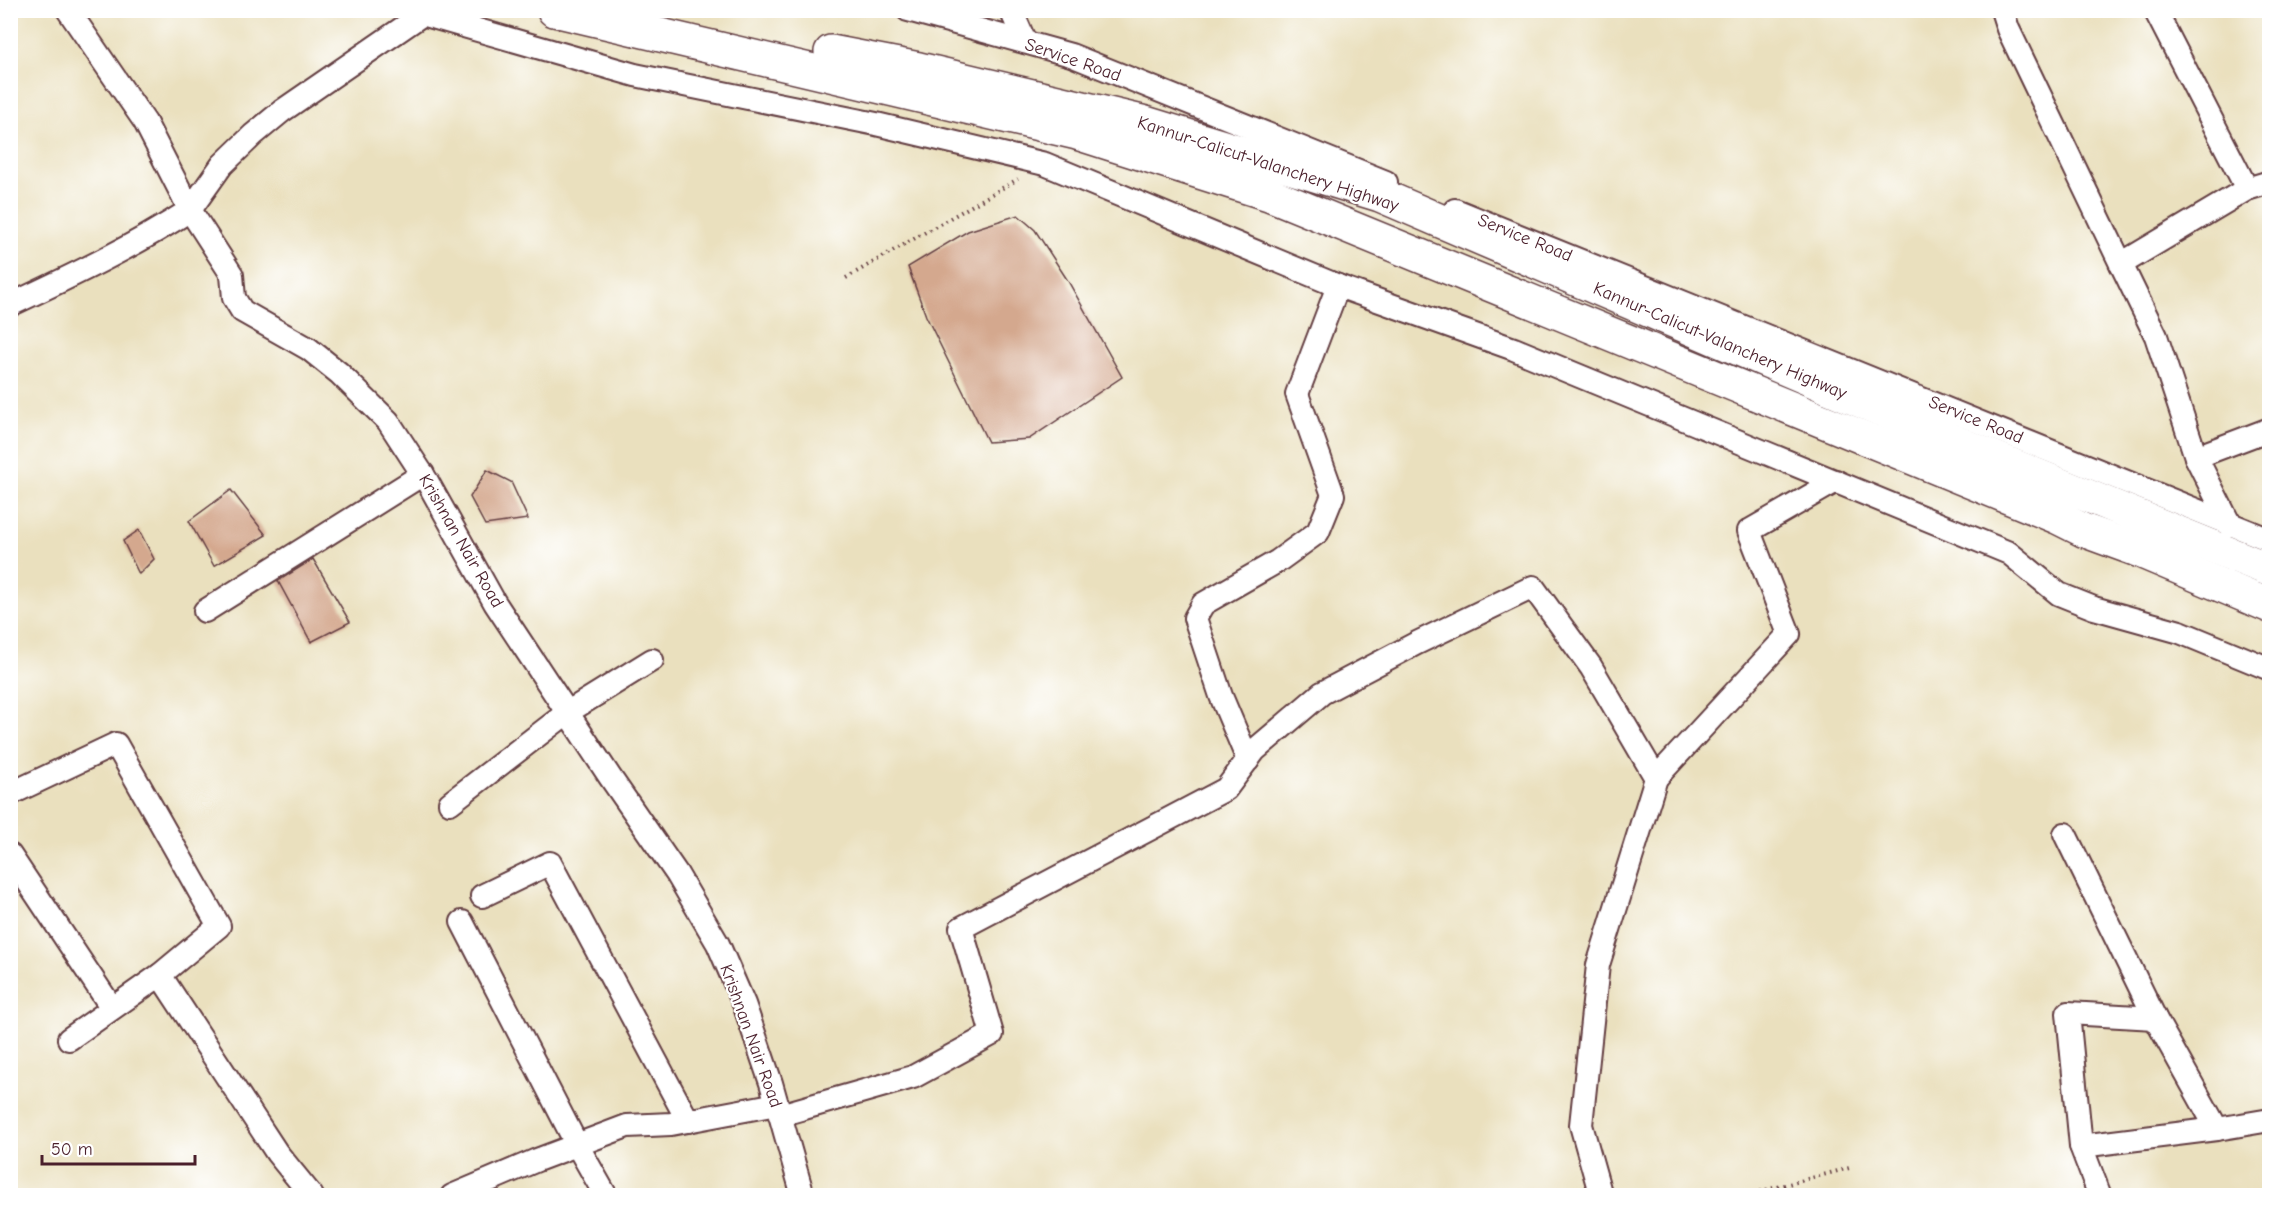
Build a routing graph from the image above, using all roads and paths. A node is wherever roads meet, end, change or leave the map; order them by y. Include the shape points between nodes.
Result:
1 (68, 10) edge
2 (554, 10) edge
3 (645, 10) edge
4 (908, 10) edge
5 (1011, 10) edge
6 (2002, 10) edge
7 (2156, 10) edge
8 (414, 13) edge
9 (1025, 42) junction
10 (1045, 164) junction
11 (2270, 182) edge
12 (2247, 189) junction
13 (190, 210) junction
14 (2121, 264) junction
15 (846, 278) dead end
16 (1338, 286) junction
17 (10, 305) edge
18 (2270, 429) edge
19 (2196, 457) junction
20 (423, 474) junction
21 (1836, 481) junction
22 (2230, 525) junction
23 (2270, 540) edge
24 (2270, 570) edge
25 (2270, 606) edge
26 (205, 611) dead end
27 (652, 660) dead end
28 (2270, 669) edge
29 (568, 712) junction
30 (1248, 760) junction
31 (1656, 778) junction
32 (10, 794) edge
33 (450, 803) dead end
34 (2065, 834) dead end
35 (10, 855) edge
36 (482, 896) dead end
37 (462, 922) dead end
38 (160, 975) junction
39 (112, 1008) junction
40 (2155, 1018) junction
41 (69, 1039) dead end
42 (778, 1109) junction
43 (2270, 1120) edge
44 (688, 1121) junction
45 (2217, 1129) junction
46 (577, 1145) junction
47 (2081, 1146) junction
48 (1853, 1167) dead end
49 (312, 1196) edge
50 (452, 1196) edge
51 (606, 1196) edge
52 (803, 1196) edge
53 (1601, 1196) edge
54 (1743, 1196) edge
55 (2100, 1196) edge

1 - 13 street, Krishnan Nair Road via 145,122
2 - 25 highway via 1077,133 1269,194
3 - 24 highway, Kannur-Calicut-Valanchery Highway via 1142,122 1380,195 1963,445
4 - 9 street, Service Road
5 - 9 street
6 - 14 street
7 - 12 street
8 - 10 street via 635,75 876,124
8 - 13 street via 253,135 222,165
9 - 22 street, Service Road via 1071,55
10 - 15 path
10 - 16 street
11 - 12 street
12 - 14 street
13 - 17 street via 108,259
13 - 20 street, Krishnan Nair Road via 232,275 237,305 309,349 357,389 388,421
14 - 19 street via 2156,336
16 - 21 street via 1514,349
16 - 30 street via 1297,394 1333,495 1318,532 1278,561 1203,604 1195,618
18 - 19 street
19 - 22 street
20 - 26 street
20 - 29 street, Krishnan Nair Road via 495,603
21 - 28 street via 2009,553 2060,594 2094,608 2180,632
21 - 31 street via 1749,531 1789,634
22 - 23 street, Service Road
27 - 29 street
29 - 33 street
29 - 42 street, Krishnan Nair Road via 677,874 718,944 744,1004
30 - 31 street via 1322,693 1533,586 1591,667
30 - 42 street via 1226,789 961,928 992,1034 913,1077
31 - 53 street via 1599,965 1581,1125
32 - 38 street via 116,744 219,926
34 - 40 street
35 - 39 street
36 - 44 street via 550,863
37 - 46 street
38 - 39 street
38 - 49 street via 277,1153
39 - 41 street
40 - 45 street
40 - 47 street via 2068,1013
42 - 44 street
42 - 52 street, Krishnan Nair Road
43 - 45 street
44 - 46 street via 627,1126
45 - 47 street
46 - 50 street
46 - 51 street
47 - 55 street
48 - 54 path

